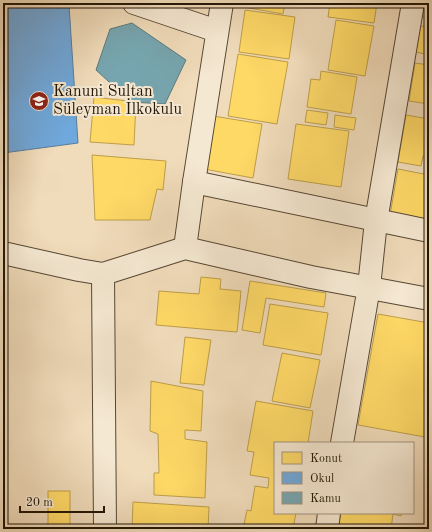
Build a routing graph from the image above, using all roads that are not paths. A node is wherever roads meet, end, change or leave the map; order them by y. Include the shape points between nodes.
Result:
1 (134, 3) edge
2 (222, 3) edge
3 (413, 3) edge
4 (217, 31) junction
5 (194, 182) junction
6 (376, 220) junction
7 (429, 231) edge
8 (185, 248) junction
9 (3, 253) edge
10 (103, 274) junction
11 (368, 287) junction
12 (429, 299) edge
13 (342, 442) edge
14 (329, 514) edge
15 (105, 529) edge
16 (327, 529) edge

1 - 4 street
2 - 4 street
3 - 6 street
4 - 5 street
5 - 6 street
5 - 8 street
6 - 7 street
6 - 11 street
8 - 10 street
8 - 11 street via 311,277
9 - 10 street
10 - 15 street
11 - 12 street
11 - 13 street
14 - 16 street

